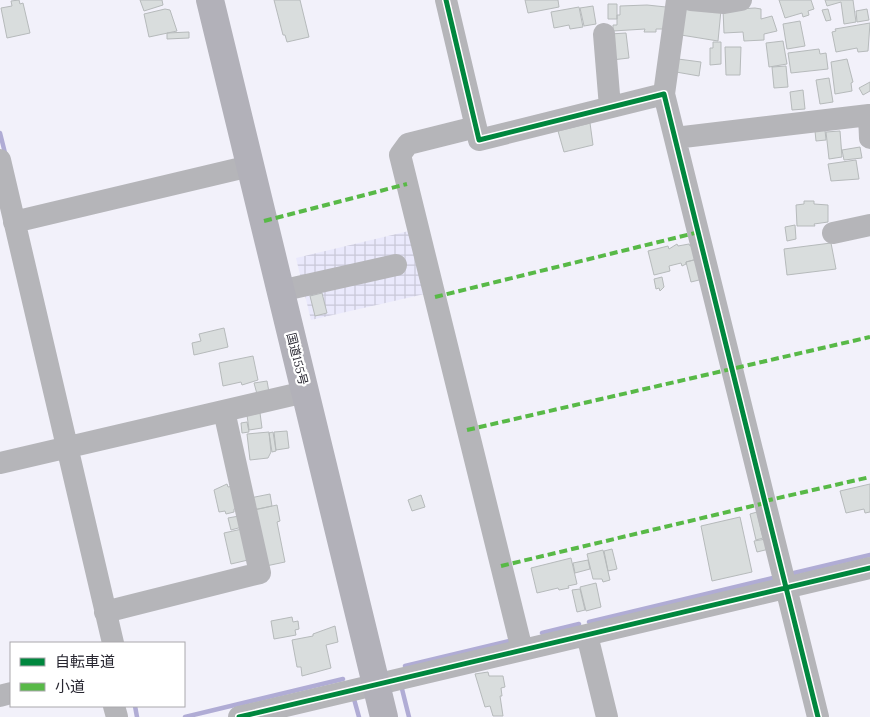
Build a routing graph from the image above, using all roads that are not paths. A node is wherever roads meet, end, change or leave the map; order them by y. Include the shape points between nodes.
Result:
1 (210, 0) edge
2 (431, 0) edge
3 (446, 0) edge
4 (677, 0) edge
5 (691, 0) edge
6 (741, 0) edge
7 (604, 34) dead end
8 (664, 94) junction
9 (610, 107) junction
10 (869, 109) edge
11 (470, 129) junction
12 (675, 138) junction
13 (870, 138) edge
14 (0, 160) edge
15 (250, 166) junction
16 (7, 223) edge
17 (870, 225) edge
18 (833, 233) dead end
19 (396, 265) dead end
20 (280, 291) junction
21 (305, 392) junction
22 (224, 411) junction
23 (60, 449) junction
24 (0, 463) edge
25 (516, 563) dead end
26 (870, 568) edge
27 (786, 588) junction
28 (105, 612) junction
29 (587, 635) junction
30 (99, 642) edge
31 (113, 642) edge
32 (529, 648) junction
33 (376, 685) junction
34 (239, 717) edge
35 (384, 717) edge
36 (607, 717) edge
37 (818, 717) edge

1 - 15 highway, 国道155号
2 - 11 street
3 - 11 street
4 - 8 street
5 - 6 street via 724,3
7 - 9 street
8 - 9 street
8 - 12 street
9 - 11 street via 479,140
10 - 12 street
10 - 13 street
11 - 32 street via 408,144 400,155
12 - 27 street
14 - 16 street
15 - 16 street
15 - 20 highway, 国道155号
16 - 23 street
17 - 18 street
19 - 20 street
20 - 21 highway, 国道155号
21 - 22 street
21 - 33 highway, 国道155号
22 - 23 street
22 - 28 street via 260,573
23 - 24 street
23 - 28 street
23 - 30 street
25 - 32 street
26 - 27 street
27 - 29 street
27 - 37 street
28 - 31 street
29 - 32 street
29 - 36 street
32 - 33 street
33 - 34 street
33 - 35 highway, 国道155号

